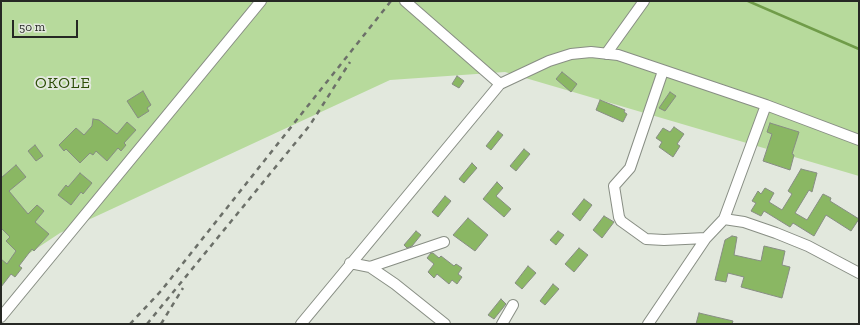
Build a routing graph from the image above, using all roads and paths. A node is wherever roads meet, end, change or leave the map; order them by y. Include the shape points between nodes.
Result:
1 (261, 1) edge
2 (405, 1) edge
3 (644, 1) edge
4 (606, 54) junction
5 (663, 70) junction
6 (500, 84) junction
7 (766, 105) junction
8 (859, 140) edge
9 (724, 219) junction
10 (706, 238) junction
11 (444, 242) dead end
12 (350, 263) junction
13 (370, 267) junction
14 (859, 273) edge
15 (513, 305) dead end
16 (1, 317) edge
17 (301, 324) edge
18 (445, 324) edge
19 (502, 324) edge
20 (648, 324) edge

1 - 16 street
2 - 6 street
3 - 4 street
4 - 5 street via 618,55
4 - 6 street via 571,54 549,61
5 - 7 street
5 - 10 street via 630,168 614,186 619,217 646,239
6 - 12 street
7 - 8 street
7 - 9 street
9 - 10 street
9 - 14 street via 744,222 776,233 808,246
10 - 20 street
11 - 13 street
12 - 13 street
12 - 17 street
13 - 18 street
15 - 19 street

